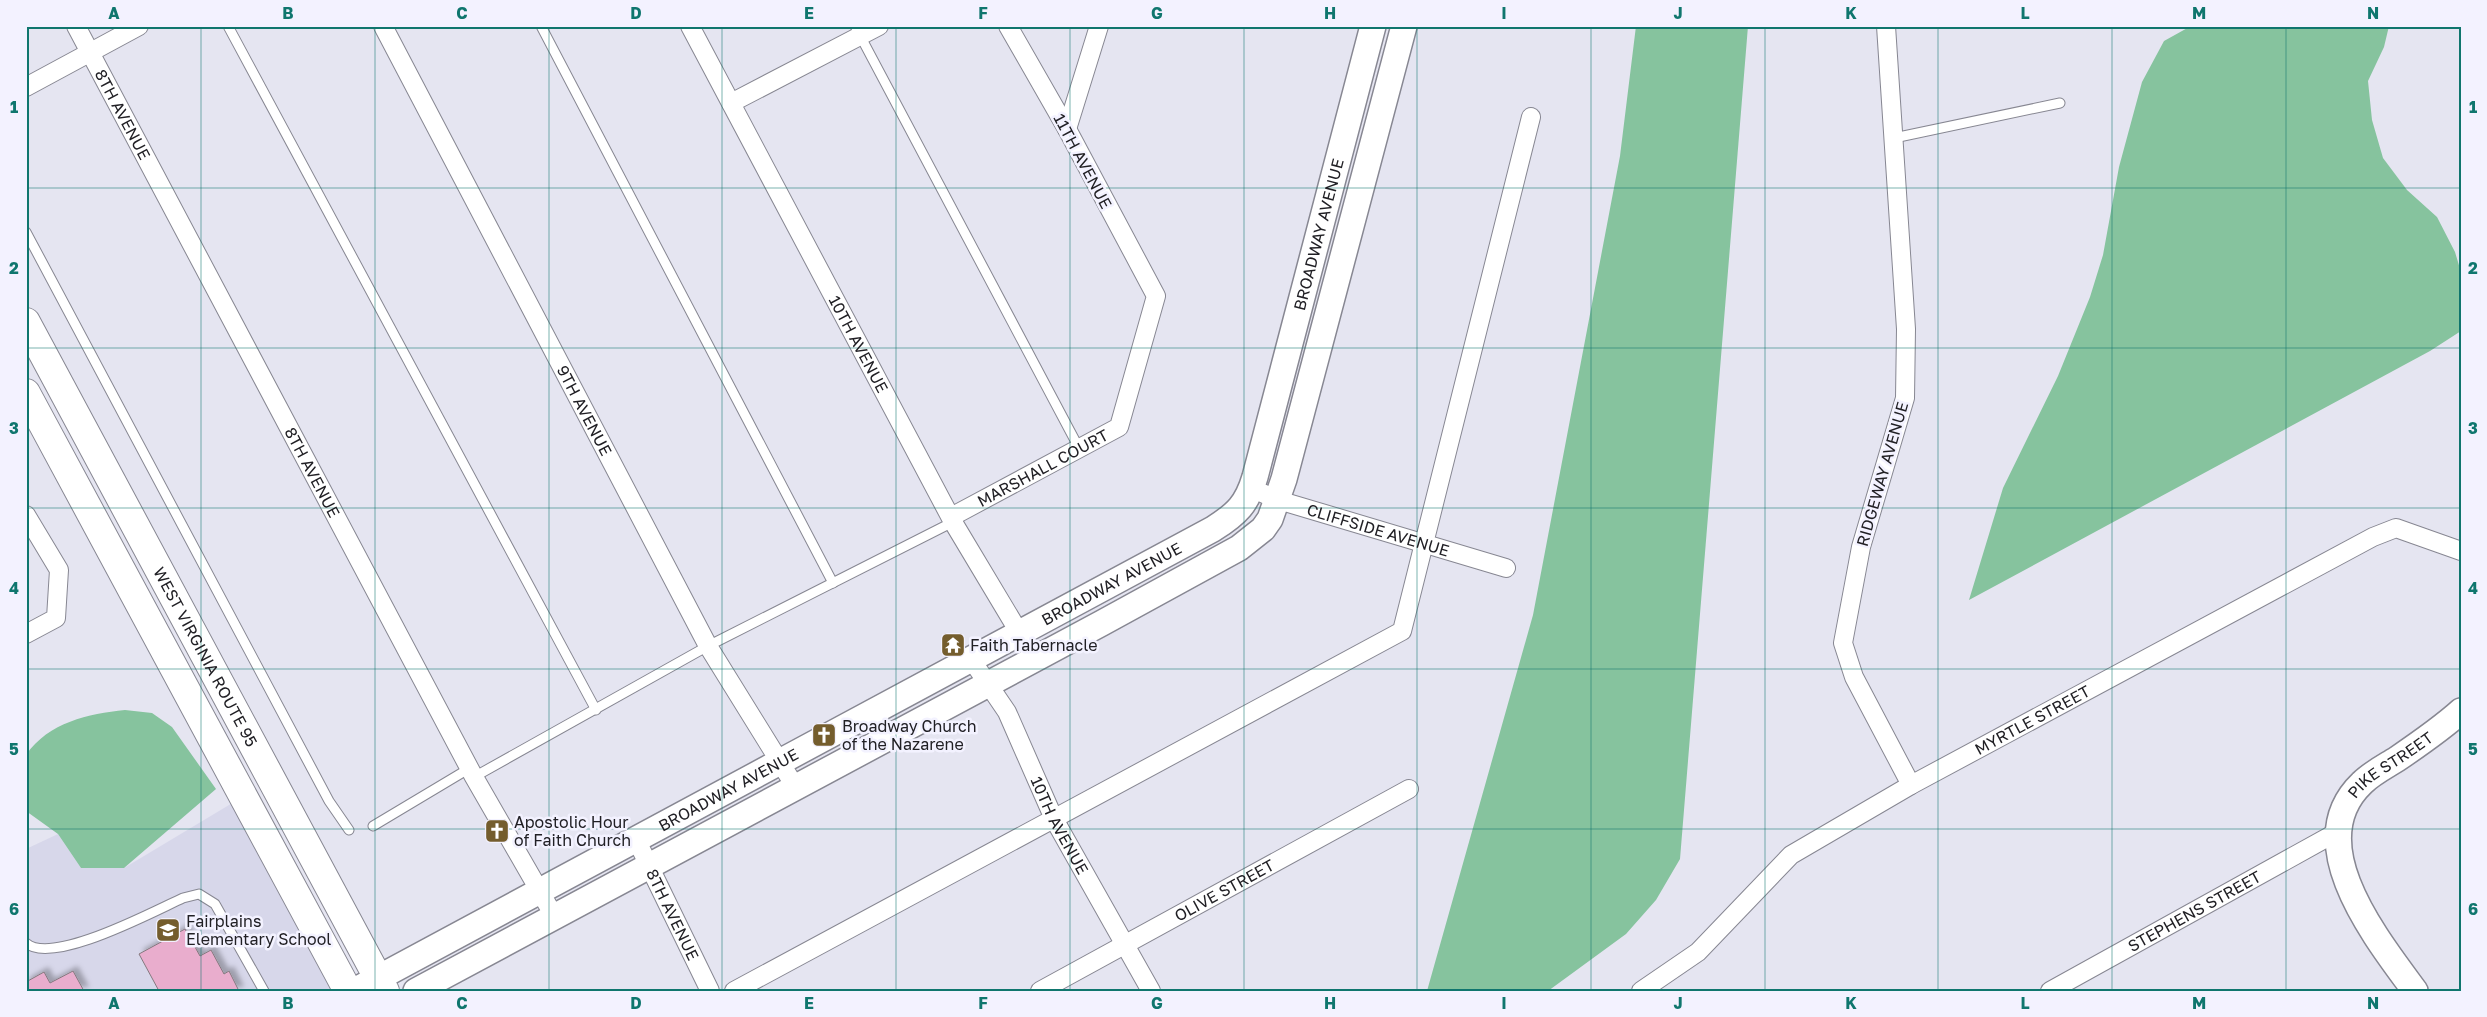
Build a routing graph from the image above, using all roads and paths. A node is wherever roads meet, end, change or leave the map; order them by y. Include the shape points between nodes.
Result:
1 (76, 26) edge
2 (139, 26) edge
3 (228, 26) edge
4 (383, 26) edge
5 (540, 26) edge
6 (690, 26) edge
7 (879, 26) edge
8 (1008, 26) edge
9 (1099, 26) edge
10 (1373, 26) edge
11 (1404, 26) edge
12 (1886, 26) edge
13 (858, 31) edge
14 (90, 52) junction
15 (26, 87) edge
16 (731, 103) junction
17 (2060, 103) dead end
18 (1531, 116) dead end
19 (1067, 129) junction
20 (1894, 138) junction
21 (26, 232) edge
22 (1156, 296) joint
23 (26, 322) edge
24 (26, 393) edge
25 (1079, 448) junction
26 (1251, 488) junction
27 (1278, 500) junction
28 (26, 515) edge
29 (952, 520) junction
30 (1422, 543) junction
31 (2461, 552) edge
32 (1506, 568) dead end
33 (833, 583) junction
34 (1020, 633) junction
35 (26, 634) edge
36 (708, 646) junction
37 (971, 659) junction
38 (1035, 659) junction
39 (987, 684) junction
40 (596, 710) junction
41 (2461, 711) edge
42 (781, 762) junction
43 (472, 773) junction
44 (1911, 785) junction
45 (796, 788) junction
46 (1410, 789) dead end
47 (1054, 819) junction
48 (373, 826) dead end
49 (349, 830) dead end
50 (2339, 831) junction
51 (636, 839) junction
52 (651, 865) junction
53 (540, 890) junction
54 (554, 916) junction
55 (26, 943) edge
56 (1125, 944) junction
57 (382, 984) edge
58 (264, 991) edge
59 (348, 991) edge
60 (354, 991) edge
61 (416, 991) edge
62 (710, 991) edge
63 (734, 991) edge
64 (1040, 991) edge
65 (1151, 991) edge
66 (1641, 991) edge
67 (2050, 991) edge
68 (2415, 991) edge

1 - 14 street, 8TH AVENUE
2 - 14 street
3 - 40 lane
4 - 36 street, 9TH AVENUE
5 - 33 lane
6 - 16 street, 10TH AVENUE
7 - 13 street
8 - 19 street, 11TH AVENUE
9 - 19 street
10 - 26 main road, BROADWAY AVENUE
11 - 27 main road, BROADWAY AVENUE
12 - 20 street, RIDGEWAY AVENUE
13 - 16 street
13 - 25 lane
14 - 15 street
14 - 43 street, 8TH AVENUE
16 - 29 street, 10TH AVENUE
17 - 20 lane
18 - 30 street
19 - 22 street, 11TH AVENUE
20 - 44 street, RIDGEWAY AVENUE via 1906,329 1905,398 1861,547 1843,643 1854,677
21 - 49 lane via 329,801
22 - 25 street, MARSHALL COURT via 1119,427
23 - 57 main road, WEST VIRGINIA ROUTE 95
24 - 59 main road, WEST VIRGINIA ROUTE 95
25 - 29 street, MARSHALL COURT
26 - 27 street, CLIFFSIDE AVENUE
26 - 34 main road, BROADWAY AVENUE via 1237,513 1213,529
27 - 30 street, CLIFFSIDE AVENUE
27 - 38 main road, BROADWAY AVENUE via 1262,529 1239,548
28 - 35 street via 59,570 56,618
29 - 33 lane
29 - 34 street, 10TH AVENUE
30 - 32 street, CLIFFSIDE AVENUE
30 - 47 street via 1402,631
31 - 44 street, MYRTLE STREET via 2396,528 2374,537
33 - 36 lane
34 - 37 main road, BROADWAY AVENUE
34 - 38 street, 10TH AVENUE
36 - 40 lane
36 - 42 street, 9TH AVENUE
37 - 39 street, 10TH AVENUE
37 - 42 main road, BROADWAY AVENUE
38 - 39 main road, BROADWAY AVENUE
39 - 45 main road, BROADWAY AVENUE
39 - 47 street, 10TH AVENUE via 1007,712
40 - 43 lane
41 - 50 main road, PIKE STREET via 2438,731 2363,782 2346,801
42 - 45 street, 9TH AVENUE
42 - 51 main road, BROADWAY AVENUE
43 - 48 lane
43 - 53 street, 8TH AVENUE
44 - 66 street, MYRTLE STREET via 1791,855 1698,952
45 - 52 main road, BROADWAY AVENUE
46 - 56 street, OLIVE STREET
47 - 56 street, 10TH AVENUE
47 - 63 street
50 - 67 street, STEPHENS STREET
50 - 68 main road, PIKE STREET via 2341,858 2358,908
51 - 52 street, 8TH AVENUE
51 - 53 main road, BROADWAY AVENUE
52 - 54 main road, BROADWAY AVENUE
52 - 62 street, 8TH AVENUE
53 - 54 street, 8TH AVENUE
53 - 57 main road, BROADWAY AVENUE
54 - 61 main road, BROADWAY AVENUE
55 - 58 lane via 32,948 47,950 76,945 200,894 215,904
56 - 64 street, OLIVE STREET
56 - 65 street, 10TH AVENUE
57 - 60 main road, BROADWAY AVENUE

